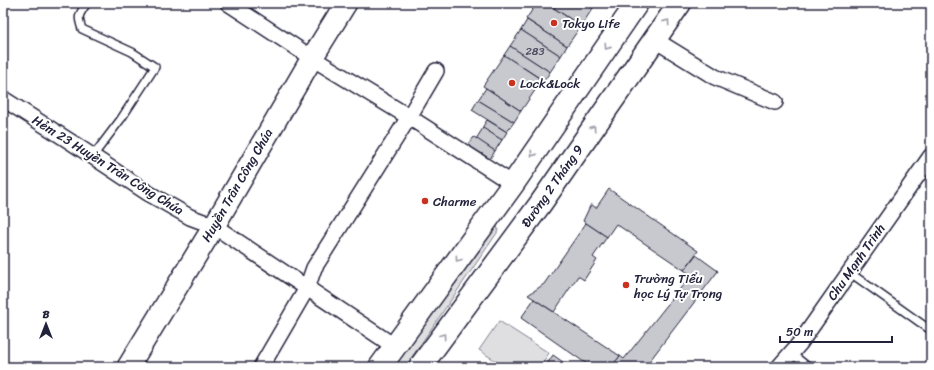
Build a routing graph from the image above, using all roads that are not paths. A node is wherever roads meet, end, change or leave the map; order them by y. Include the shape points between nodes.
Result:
1 (87, 3) edge
2 (228, 3) edge
3 (346, 3) edge
4 (638, 3) edge
5 (680, 3) edge
6 (655, 40) junction
7 (312, 58) junction
8 (436, 72) dead end
9 (5, 100) dead end
10 (775, 102) dead end
11 (410, 117) junction
12 (93, 156) junction
13 (931, 156) edge
14 (513, 184) junction
15 (541, 203) junction
16 (214, 226) junction
17 (849, 272) junction
18 (308, 288) junction
19 (929, 329) dead end
20 (394, 346) junction
21 (792, 354) junction
22 (128, 367) edge
23 (262, 367) edge
24 (380, 367) edge
25 (420, 367) edge
26 (779, 367) edge
27 (808, 367) edge

1 - 12 lane via 79,15 82,30 132,52 155,66 121,119
2 - 7 street
3 - 7 street, Huyền Trân Công Chúa
4 -> 14 main road
6 -> 5 main road, Đường 2 Tháng 9
6 - 10 street via 715,77
15 -> 6 main road, Đường 2 Tháng 9
7 - 11 street
7 - 16 street, Huyền Trân Công Chúa
8 - 11 street
9 - 12 street, Hẻm 23 Huyền Trân Công Chúa
11 - 14 street
11 - 18 street via 314,268
12 - 16 street, Hẻm 23 Huyền Trân Công Chúa via 148,193 190,217
13 - 17 street, Chu Mạnh Trinh
14 - 15 main road
14 -> 20 main road
25 -> 15 main road, Đường 2 Tháng 9
16 - 18 street, Hẻm 23 Huyền Trân Công Chúa
16 - 22 street, Huyền Trân Công Chúa
17 - 19 lane
17 - 21 street, Chu Mạnh Trinh
18 - 20 street, Hẻm 23 Huyền Trân Công Chúa
18 - 23 street
20 - 24 main road
21 - 26 street, Chu Mạnh Trinh
21 - 27 lane

